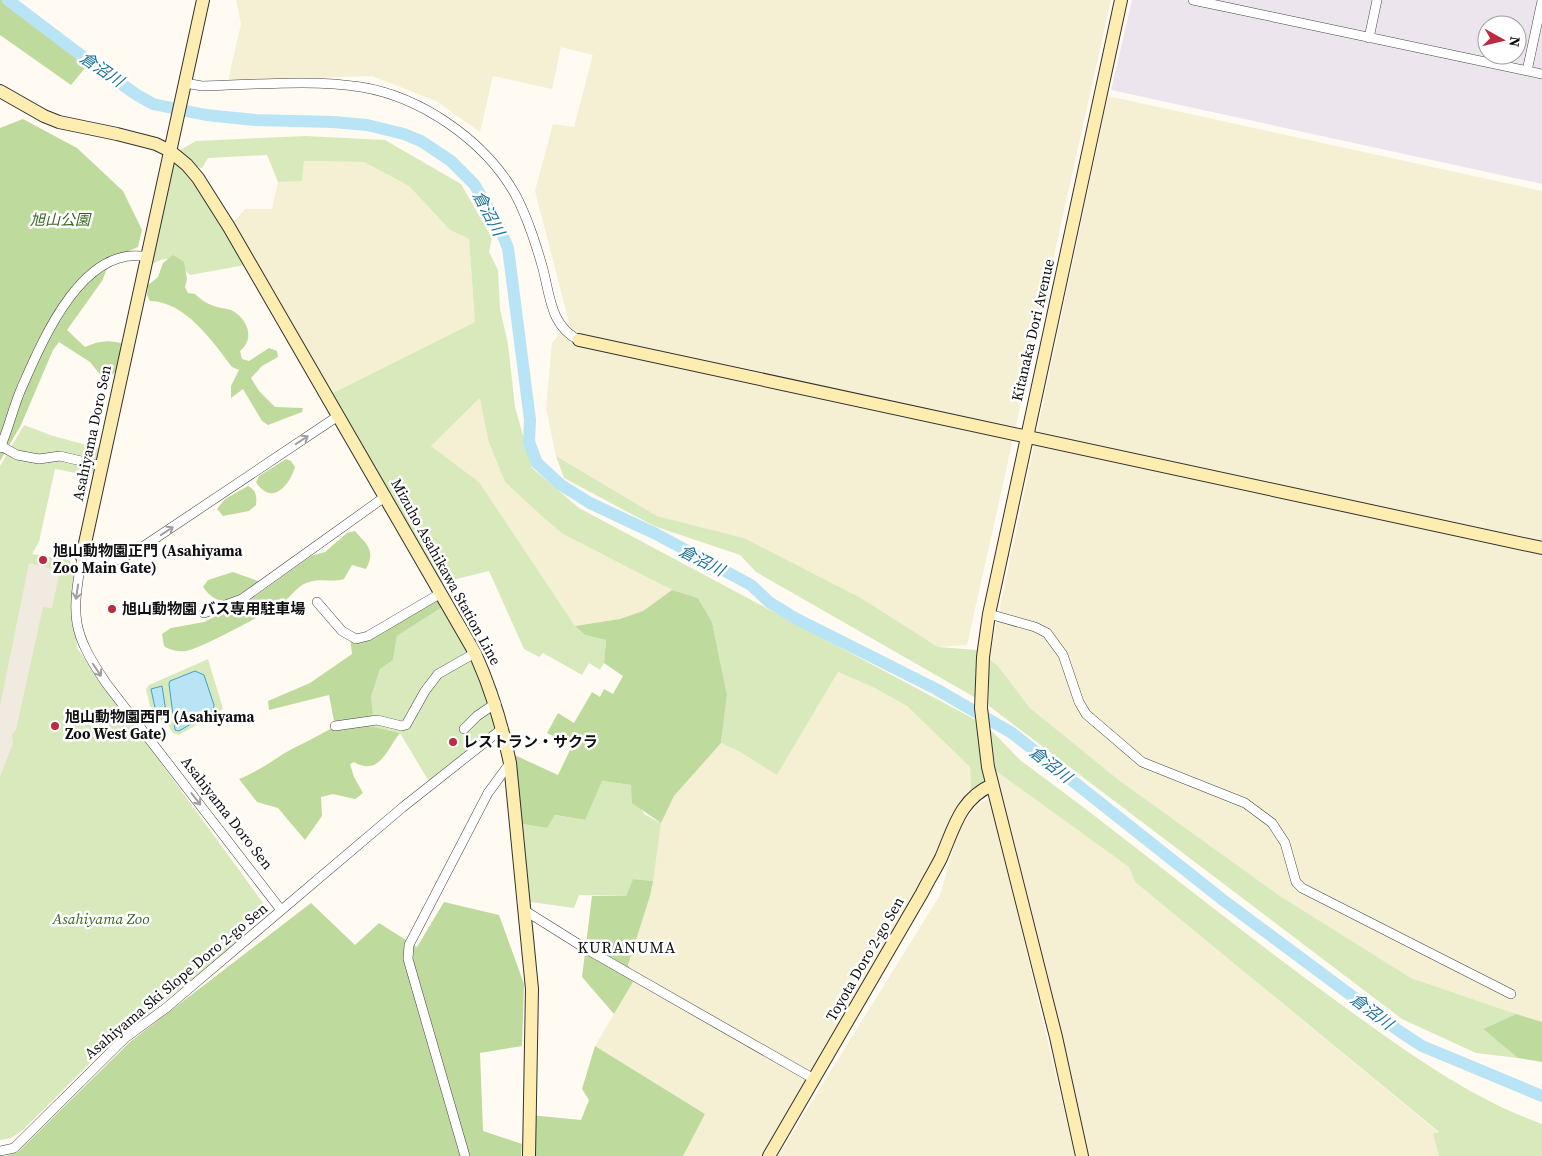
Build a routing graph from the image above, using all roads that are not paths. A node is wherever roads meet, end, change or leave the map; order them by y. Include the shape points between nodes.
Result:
1 (203, 0) edge
2 (1122, 0) edge
3 (1193, 0) edge
4 (1377, 0) edge
5 (1542, 1) edge
6 (1369, 38) junction
7 (1527, 71) junction
8 (1542, 74) edge
9 (184, 88) junction
10 (0, 91) edge
11 (170, 151) junction
12 (147, 257) junction
13 (579, 340) joint
14 (338, 416) junction
15 (1026, 436) junction
16 (0, 447) edge
17 (102, 466) junction
18 (386, 496) junction
19 (1542, 548) edge
20 (82, 557) junction
21 (441, 593) junction
22 (317, 602) dead end
23 (204, 613) dead end
24 (989, 614) junction
25 (475, 653) junction
26 (496, 704) junction
27 (335, 726) dead end
28 (503, 728) junction
29 (464, 729) dead end
30 (510, 763) junction
31 (992, 785) junction
32 (281, 910) junction
33 (524, 910) junction
34 (1511, 994) dead end
35 (814, 1079) junction
36 (0, 1151) edge
37 (464, 1156) edge
38 (529, 1156) edge
39 (769, 1156) edge
40 (1082, 1156) edge

1 - 9 street, Asahiyama Doro Sen
2 - 15 street, Kitanaka Dori Avenue
3 - 6 street
4 - 6 street
5 - 7 street
6 - 7 street
7 - 8 street
9 - 11 street, Asahiyama Doro Sen
9 - 13 street via 333,84 362,87 404,99 438,118 485,154 503,175 524,212 535,241 556,318 569,335
10 - 11 street, Mizuho Asahikawa Station Line via 60,122 156,144
11 - 12 street, Asahiyama Doro Sen
11 - 14 street, Mizuho Asahikawa Station Line via 187,165 211,198
12 - 16 street via 133,254 106,262 71,294 22,387
12 - 17 street, Asahiyama Doro Sen
13 - 15 street
14 - 18 street, Mizuho Asahikawa Station Line
20 -> 14 street via 110,563 136,552
15 - 19 street
15 - 24 street, Kitanaka Dori Avenue
16 - 17 street via 18,455 60,456
17 - 20 street, Asahiyama Doro Sen
18 - 21 street, Mizuho Asahikawa Station Line
18 - 23 street via 242,599
20 -> 32 street, Asahiyama Doro Sen via 75,605 76,626 86,652 117,698
21 - 22 street via 368,636 356,639 342,631
21 - 25 street, Mizuho Asahikawa Station Line
24 - 31 street, Kitanaka Dori Avenue via 981,708
24 - 34 street via 1035,626 1047,633 1063,655 1086,714 1135,757 1245,803 1272,824 1285,843 1296,882 1302,888
25 - 26 street, Mizuho Asahikawa Station Line
25 - 27 street via 438,674 406,725 377,720
26 - 28 street, Mizuho Asahikawa Station Line
26 - 29 street
28 - 30 street, Mizuho Asahikawa Station Line
28 - 32 street
30 - 33 street, Mizuho Asahikawa Station Line
30 - 37 street via 488,793 409,945 408,959
31 - 35 street, Toyota Doro 2-go Sen via 973,796 961,810 922,893
31 - 40 street, Kitanaka Dori Avenue via 1054,1027
32 - 36 street, Asahiyama Ski Slope Doro 2-go Sen via 166,1008 125,1038 30,1135 14,1148
33 - 35 street
33 - 38 street, Mizuho Asahikawa Station Line via 532,989
35 - 39 street, Toyota Doro 2-go Sen

